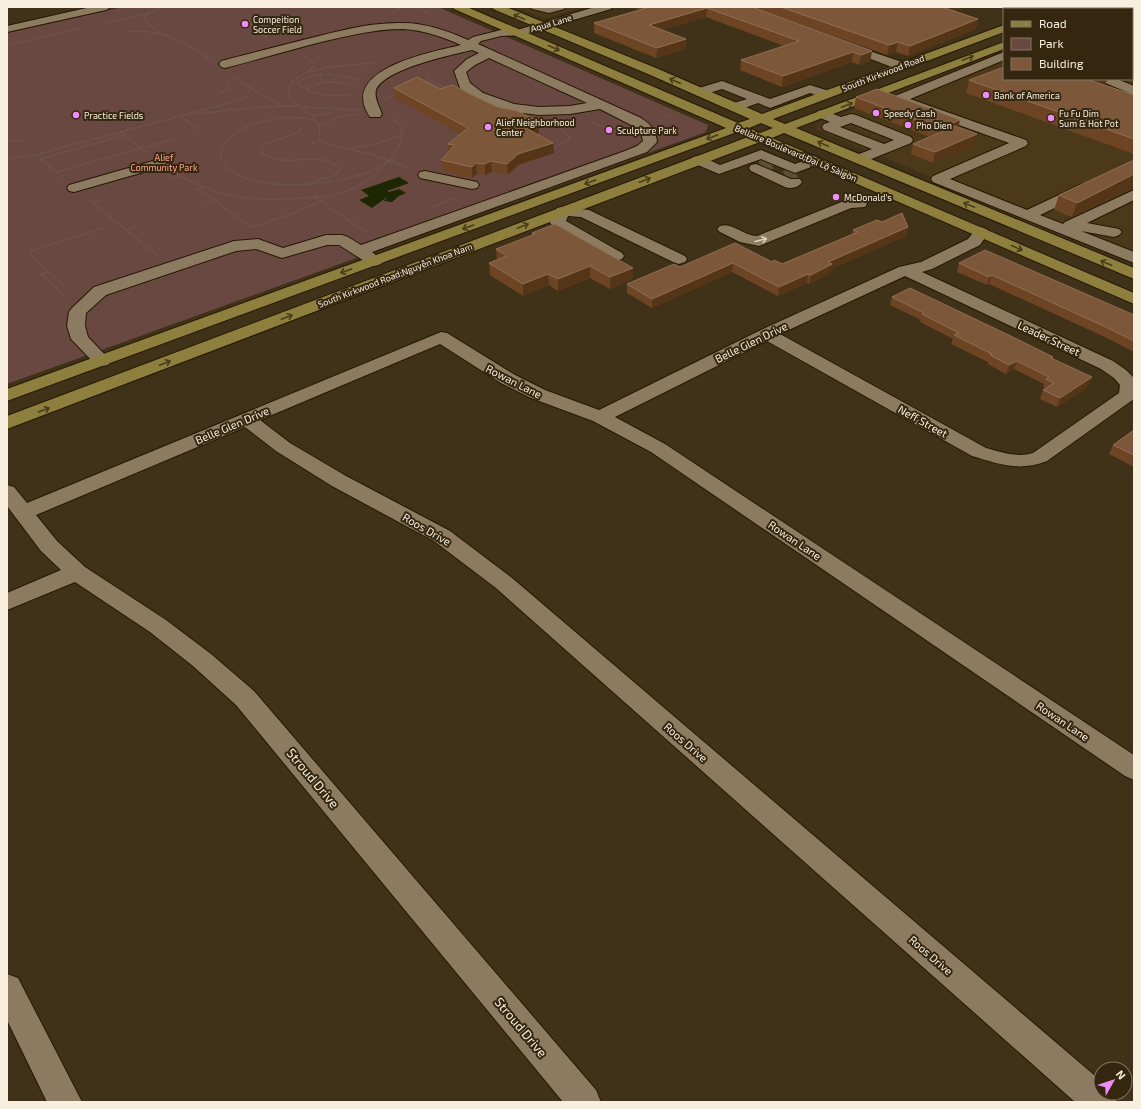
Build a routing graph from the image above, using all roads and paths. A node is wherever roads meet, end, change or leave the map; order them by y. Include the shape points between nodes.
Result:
1 (106, 7) edge
2 (163, 7) edge
3 (458, 7) edge
4 (497, 7) edge
5 (536, 7) edge
6 (560, 7) edge
7 (608, 7) edge
8 (85, 9) edge
9 (149, 13) junction
10 (102, 24) dead end
11 (542, 26) junction
12 (87, 27) dead end
13 (1003, 28) edge
14 (7, 29) edge
15 (128, 32) dead end
16 (518, 33) junction
17 (261, 34) dead end
18 (162, 35) junction
19 (834, 41) edge
20 (7, 45) edge
21 (472, 45) junction
22 (1003, 45) edge
23 (286, 48) junction
24 (489, 53) junction
25 (1003, 56) edge
26 (220, 64) joint
27 (901, 66) junction
28 (881, 73) junction
29 (320, 75) junction
30 (337, 75) junction
31 (232, 76) dead end
32 (351, 77) junction
33 (226, 78) dead end
34 (294, 80) junction
35 (1109, 80) edge
36 (300, 81) junction
37 (334, 82) junction
38 (906, 82) junction
39 (322, 83) junction
40 (344, 83) junction
41 (756, 84) dead end
42 (726, 86) junction
43 (252, 88) junction
44 (366, 88) junction
45 (924, 88) junction
46 (769, 89) dead end
47 (306, 90) junction
48 (403, 91) edge
49 (1134, 91) edge
50 (221, 92) dead end
51 (700, 92) junction
52 (940, 94) dead end
53 (386, 99) dead end
54 (759, 99) junction
55 (787, 102) junction
56 (601, 105) junction
57 (283, 106) junction
58 (297, 106) junction
59 (736, 108) junction
60 (343, 109) junction
61 (374, 113) joint
62 (186, 114) junction
63 (675, 114) dead end
64 (822, 114) junction
65 (179, 116) junction
66 (314, 116) junction
67 (762, 119) junction
68 (314, 120) junction
69 (586, 122) dead end
70 (841, 122) junction
71 (656, 123) dead end
72 (569, 124) dead end
73 (300, 128) dead end
74 (737, 128) junction
75 (784, 128) junction
76 (200, 130) dead end
77 (663, 131) dead end
78 (685, 131) dead end
79 (121, 132) junction
80 (623, 133) dead end
81 (124, 135) junction
82 (402, 135) dead end
83 (758, 138) junction
84 (173, 139) dead end
85 (7, 141) edge
86 (22, 141) dead end
87 (320, 141) junction
88 (312, 143) dead end
89 (561, 144) junction
90 (554, 145) dead end
91 (141, 148) junction
92 (884, 149) junction
93 (550, 150) edge
94 (35, 155) junction
95 (7, 159) edge
96 (40, 159) junction
97 (859, 159) junction
98 (390, 160) junction
99 (698, 160) junction
100 (814, 161) junction
101 (160, 163) junction
102 (56, 172) junction
103 (178, 175) junction
104 (425, 175) junction
105 (171, 178) dead end
106 (1097, 182) edge
107 (193, 184) junction
108 (303, 184) junction
109 (74, 188) junction
110 (340, 193) junction
111 (1134, 194) edge
112 (314, 197) junction
113 (509, 197) junction
114 (102, 200) dead end
115 (542, 200) junction
116 (215, 201) junction
117 (320, 202) junction
118 (93, 203) junction
119 (205, 204) dead end
120 (860, 204) dead end
121 (432, 211) dead end
122 (562, 211) junction
123 (1028, 215) junction
124 (1005, 220) junction
125 (1070, 225) junction
126 (106, 227) dead end
127 (135, 227) dead end
128 (251, 228) junction
129 (725, 228) dead end
130 (126, 230) junction
131 (244, 230) dead end
132 (257, 232) dead end
133 (981, 232) junction
134 (1114, 232) dead end
135 (368, 234) dead end
136 (616, 256) dead end
137 (369, 257) junction
138 (160, 258) dead end
139 (1134, 258) edge
140 (679, 259) dead end
141 (905, 270) junction
142 (48, 272) junction
143 (1134, 274) edge
144 (395, 275) junction
145 (63, 286) dead end
146 (64, 296) dead end
147 (1134, 300) edge
148 (767, 334) junction
149 (441, 337) joint
150 (102, 361) junction
151 (7, 395) edge
152 (600, 417) junction
153 (247, 419) junction
154 (7, 423) edge
155 (1083, 427) joint
156 (7, 492) edge
157 (23, 513) junction
158 (77, 572) junction
159 (7, 602) edge
160 (1134, 769) edge
161 (7, 988) edge
162 (65, 1102) edge
163 (584, 1102) edge
164 (1100, 1102) edge

1 - 8 street
2 - 9 path
3 - 16 main road, Bellaire Boulevard;Đại Lộ Sàigòn
11 -> 4 main road, Bellaire Boulevard;Đại Lộ Sàigòn
5 - 6 street via 549,10
7 - 11 street, Aqua Lane
8 - 14 street
9 - 10 path
9 - 18 path via 145,20
11 - 16 street, Aqua Lane
51 -> 11 main road, Bellaire Boulevard;Đại Lộ Sàigòn
12 - 20 path
13 - 27 main road, South Kirkwood Road
15 - 18 path via 137,30
16 - 21 street, Aqua Lane via 485,44
16 -> 74 main road, Bellaire Boulevard;Đại Lộ Sàigòn
17 - 23 path
18 - 26 path via 192,46
19 - 27 street
21 - 23 street via 433,30 376,26
21 - 24 street
21 - 44 street via 406,64
38 -> 22 main road, South Kirkwood Road
23 - 26 street
23 - 34 path via 313,62 314,67
24 - 56 street
24 - 56 street via 460,71 464,85 480,96 512,108 539,111
25 - 45 street
27 - 28 main road, South Kirkwood Road
28 - 38 main road
28 - 55 main road, South Kirkwood Road via 825,94
29 - 30 path
29 - 36 path
29 - 39 path
30 - 32 path
30 - 37 path
31 - 43 path
32 - 40 path
32 - 44 path via 366,84
33 - 50 path via 229,89
34 - 36 path
34 - 58 path via 288,88 288,93
35 - 49 street
36 - 47 path via 297,83
37 - 39 path
37 - 40 path
38 - 45 street
64 -> 38 main road, South Kirkwood Road
39 - 47 path
40 - 44 path
41 - 42 street
42 - 51 street
42 - 54 street
43 - 57 path
43 - 62 path via 246,96 236,101
44 - 47 path via 352,95 333,96
44 - 61 street
45 - 52 street
45 - 123 street via 898,99 1020,143 938,179
46 - 55 street
48 - 53 path
51 - 59 main road, Bellaire Boulevard;Đại Lộ Sàigòn
54 - 55 street via 770,104
54 - 59 street
55 - 67 main road, South Kirkwood Road
56 - 113 street via 646,128 650,133 650,142 630,154
57 - 58 path
57 - 62 path
58 - 60 path
58 - 66 path
59 - 67 main road, Bellaire Boulevard;Đại Lộ Sàigòn
60 - 61 path
60 - 66 path
62 - 65 path
63 - 71 path
64 - 70 street
64 - 75 main road, South Kirkwood Road
65 - 76 path
65 - 79 path
66 - 68 path
67 - 74 main road, South Kirkwood Road;Nguyễn Khoa Nam
67 - 75 main road, Bellaire Boulevard;Đại Lộ Sàigòn
68 - 87 path via 319,124
68 - 108 path via 292,117 253,125 226,142 220,154 225,165 254,180 274,184
69 - 80 path
70 - 92 street via 829,127
70 - 92 street via 850,118 906,140
72 - 89 path via 564,125 562,130 570,138
73 - 108 path via 300,131 291,136 270,141 262,148 262,153 267,158 285,162 326,159 341,169 334,176
74 - 83 main road, Bellaire Boulevard;Đại Lộ Sàigòn
74 -> 115 main road, South Kirkwood Road;Nguyễn Khoa Nam
75 - 83 main road, South Kirkwood Road;Nguyễn Khoa Nam
97 -> 75 main road, Bellaire Boulevard;Đại Lộ Sàigòn
77 - 78 path
79 - 81 path
79 - 94 path
81 - 91 path
81 - 96 path
82 - 98 path via 397,151
83 - 99 main road, South Kirkwood Road;Nguyễn Khoa Nam
83 - 100 main road, Bellaire Boulevard;Đại Lộ Sàigòn
84 - 91 path
85 - 86 path
87 - 88 path
87 - 98 path
89 - 90 path
89 - 93 path
91 - 101 path
91 - 102 path
92 - 97 street
94 - 95 path
94 - 96 path
96 - 102 path
124 -> 97 main road, Bellaire Boulevard;Đại Lộ Sàigòn
98 - 104 path
98 - 108 path via 359,176 319,184
98 - 110 path via 378,173
99 - 100 street via 719,170 775,169
122 -> 99 main road, South Kirkwood Road;Nguyễn Khoa Nam
100 - 133 main road, Bellaire Boulevard;Đại Lộ Sàigòn
101 - 103 path
101 - 109 street
102 - 109 path
103 - 105 path
103 - 107 path
104 - 113 street via 482,187
104 - 121 path via 459,197 432,206
106 - 123 street
107 - 112 path via 223,195 252,200
107 - 116 path
109 - 118 path
110 - 112 path
110 - 117 path
111 - 125 street
112 - 117 path
113 - 137 street via 367,247 362,250
114 - 118 path
115 - 122 main road
115 -> 137 main road, South Kirkwood Road;Nguyễn Khoa Nam
116 - 119 path
116 - 128 path
117 - 128 path
117 - 135 path
118 - 130 path
129 -> 120 street via 744,239 759,241 849,203
122 - 136 street via 558,223
122 - 140 street via 584,213
144 -> 122 main road, South Kirkwood Road;Nguyễn Khoa Nam
123 - 125 street
123 - 139 street
124 - 133 street, Belle Glen Drive
143 -> 124 main road, Bellaire Boulevard;Đại Lộ Sàigòn
125 - 134 street
126 - 142 path via 31,251 30,254
127 - 130 path
128 - 131 path
128 - 132 path
130 - 138 path
133 - 141 street, Belle Glen Drive via 974,242 926,266
133 -> 147 main road, Bellaire Boulevard;Đại Lộ Sàigòn
137 - 144 main road
137 -> 150 main road, South Kirkwood Road;Nguyễn Khoa Nam
137 - 150 street via 342,240 326,240 282,253 258,244 234,246 100,291 78,312 76,326 80,339
141 - 148 street, Belle Glen Drive
141 - 155 street, Leader Street via 1107,365 1120,374 1129,384 1128,395
142 - 145 path
142 - 146 path via 42,274
154 -> 144 main road, South Kirkwood Road;Nguyễn Khoa Nam
148 - 152 street, Belle Glen Drive
148 - 155 street, Neff Street via 979,452 994,457 1022,462 1032,460
149 - 152 street, Rowan Lane via 479,362 532,391
149 - 153 street, Belle Glen Drive
150 - 151 main road, South Kirkwood Road;Nguyễn Khoa Nam
152 - 160 street, Rowan Lane via 658,448
153 - 157 street, Belle Glen Drive
153 - 164 street, Roos Drive via 283,447 339,482 442,536 504,583
156 - 157 street, Stroud Drive
157 - 158 street, Stroud Drive via 49,546
158 - 159 street
158 - 163 street, Stroud Drive via 202,660 245,698
161 - 162 street

